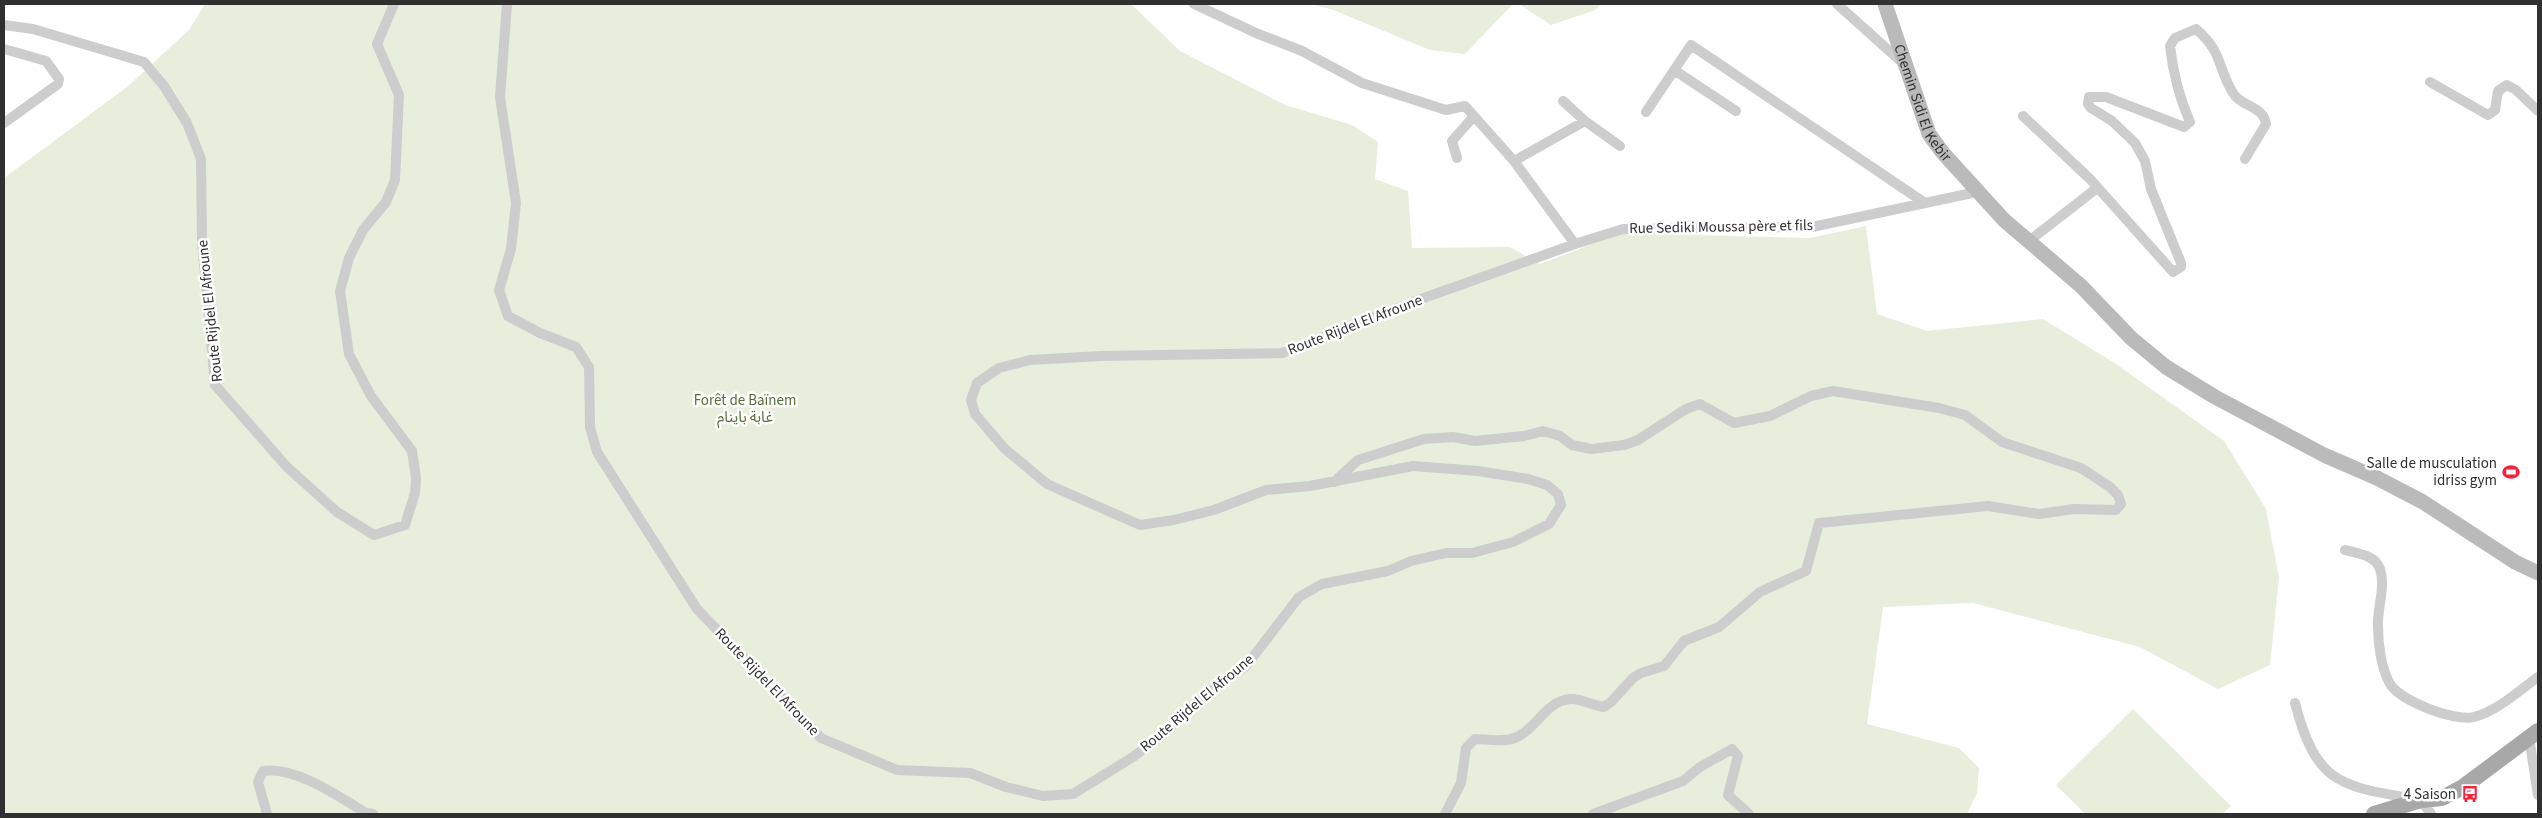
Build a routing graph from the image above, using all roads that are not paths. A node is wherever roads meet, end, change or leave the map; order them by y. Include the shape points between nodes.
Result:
1 (394, 4) edge
2 (507, 4) edge
3 (1194, 4) edge
4 (1837, 4) edge
5 (1885, 4) edge
6 (4, 25) edge
7 (4, 49) edge
8 (1908, 68) junction
9 (1674, 70) junction
10 (2430, 82) dead end
11 (1563, 101) dead end
12 (1736, 111) dead end
13 (2538, 111) edge
14 (1646, 112) dead end
15 (1474, 116) junction
16 (2023, 116) dead end
17 (1585, 121) junction
18 (4, 123) edge
19 (1620, 146) dead end
20 (1457, 158) dead end
21 (2245, 159) dead end
22 (1514, 161) junction
23 (2097, 188) junction
24 (1977, 192) junction
25 (1924, 203) junction
26 (2029, 241) junction
27 (1575, 244) junction
28 (1334, 482) junction
29 (2345, 550) dead end
30 (2538, 573) edge
31 (2538, 677) edge
32 (2295, 703) dead end
33 (2534, 734) edge
34 (2538, 795) edge
35 (2421, 800) junction
36 (2383, 812) edge
37 (267, 814) edge
38 (373, 814) edge
39 (1445, 814) edge
40 (1594, 814) edge
41 (1749, 814) edge
42 (2431, 814) edge

1 - 6 street, Route Rijdel El Afroune via 377,44 399,95 395,180 386,202 363,230 349,258 340,291 349,354 371,396 412,451 416,478 405,525 374,535 337,512 287,467 215,385 202,242 201,159 188,123 164,86 144,62 32,29
2 - 28 street, Route Rijdel El Afroune via 500,97 516,203 511,249 499,290 508,316 576,347 589,367 590,427 596,452 697,609 821,738 897,770 970,773 1006,787 1043,796 1073,794 1133,757 1206,694 1246,666 1299,597 1322,584 1388,571 1411,561 1446,553 1472,553 1513,542 1549,524 1561,506 1558,494 1547,485 1478,471 1413,466
3 - 15 street via 1302,51 1362,83 1446,110 1465,106
4 - 8 street
5 - 8 street, Chemin Sidi El Kebir
7 - 18 street via 46,61 60,79 58,84
8 - 24 street, Chemin Sidi El Kebir via 1929,134
9 - 12 street
9 - 14 street
9 - 25 street via 1691,45
10 - 13 street via 2488,115 2495,110 2498,91 2507,85
11 - 17 street
15 - 20 street via 1452,141
15 - 22 street
16 - 23 street
17 - 19 street
17 - 22 street
21 - 23 street via 2266,124 2265,119 2233,94 2210,41 2196,29 2175,38 2170,46 2172,68 2190,122 2184,128 2106,97 2092,96 2088,101 2091,108 2112,120 2135,143 2145,162 2151,189 2182,262 2181,267 2173,272
22 - 27 street
23 - 26 street
24 - 25 street, Rue Sediki Moussa père et fils
24 - 26 street, Chemin Sidi El Kebir
25 - 27 street, Rue Sediki Moussa père et fils via 1812,227 1623,229
26 - 30 street, Chemin Sidi El Kebir via 2166,367 2214,397 2423,502
27 - 28 street, Route Rijdel El Afroune via 1282,353 1030,360 999,368 977,383 971,400 975,414 1004,448 1047,484 1140,525 1206,512 1266,490
28 - 39 street via 1358,460 1424,439 1452,437 1475,442 1524,436 1543,430 1572,445 1591,449 1638,440 1674,416 1700,404 1734,423 1770,416 1810,396 1833,391 1965,415 2002,442 2081,468 2118,495 2121,504 2116,510 2074,509 2038,514 1988,506 1819,523 1806,570 1760,592 1719,627 1684,641 1664,666 1633,678 1604,707 1572,699 1562,701 1548,709 1519,737 1475,739 1466,748 1462,783
29 - 31 street via 2372,557 2380,568 2378,626 2383,661 2389,684 2399,693 2437,713 2460,719 2489,711
32 - 35 street via 2308,745 2319,764 2334,776 2356,788
33 - 34 street
33 - 35 main road via 2463,787 2442,798
35 - 36 main road
35 - 42 street
37 - 38 street via 258,782 263,771 277,769 324,788
40 - 41 street via 1683,781 1732,749 1738,756 1728,795

